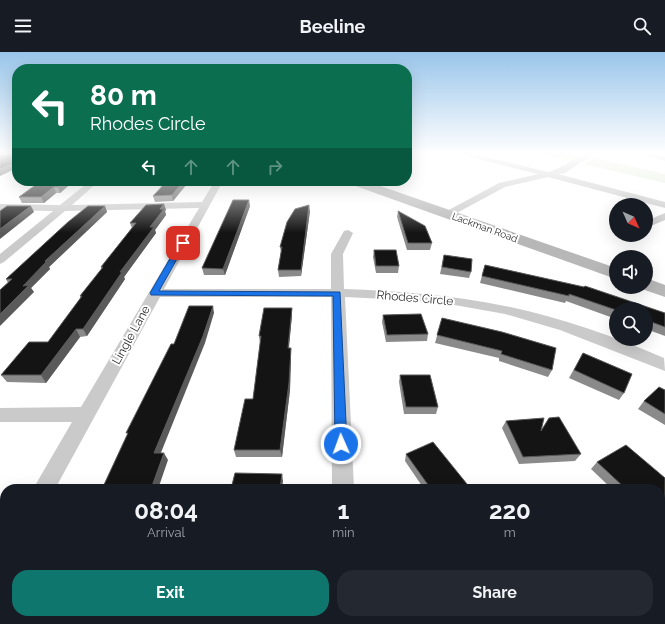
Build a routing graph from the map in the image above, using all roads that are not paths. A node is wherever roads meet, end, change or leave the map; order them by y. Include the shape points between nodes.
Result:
1 (524, 180) edge
2 (569, 180) edge
3 (88, 186) edge
4 (216, 186) edge
5 (368, 186) edge
6 (204, 205) junction
7 (665, 205) edge
8 (0, 207) edge
9 (61, 208) junction
10 (448, 214) junction
11 (665, 216) edge
12 (653, 222) edge
13 (348, 233) dead end
14 (0, 260) edge
15 (609, 272) edge
16 (653, 287) edge
17 (665, 291) edge
18 (154, 293) junction
19 (337, 294) junction
20 (665, 365) edge
21 (86, 414) junction
22 (0, 415) edge
23 (47, 484) edge
24 (343, 484) edge

1 - 10 street via 502,185
2 - 7 street
3 - 9 street
4 - 6 street, Lingle Lane
5 - 10 main road, Lackman Road
6 - 9 street
6 - 18 street, Lingle Lane
8 - 9 street
9 - 14 street
10 - 15 main road, Lackman Road
11 - 12 street
13 - 19 street via 336,254
16 - 17 main road
18 - 19 street, Rhodes Circle
18 - 21 street, Lingle Lane
19 - 20 street, Rhodes Circle via 403,296 491,307 594,337
19 - 24 street
21 - 22 street
21 - 23 street, Lingle Lane

